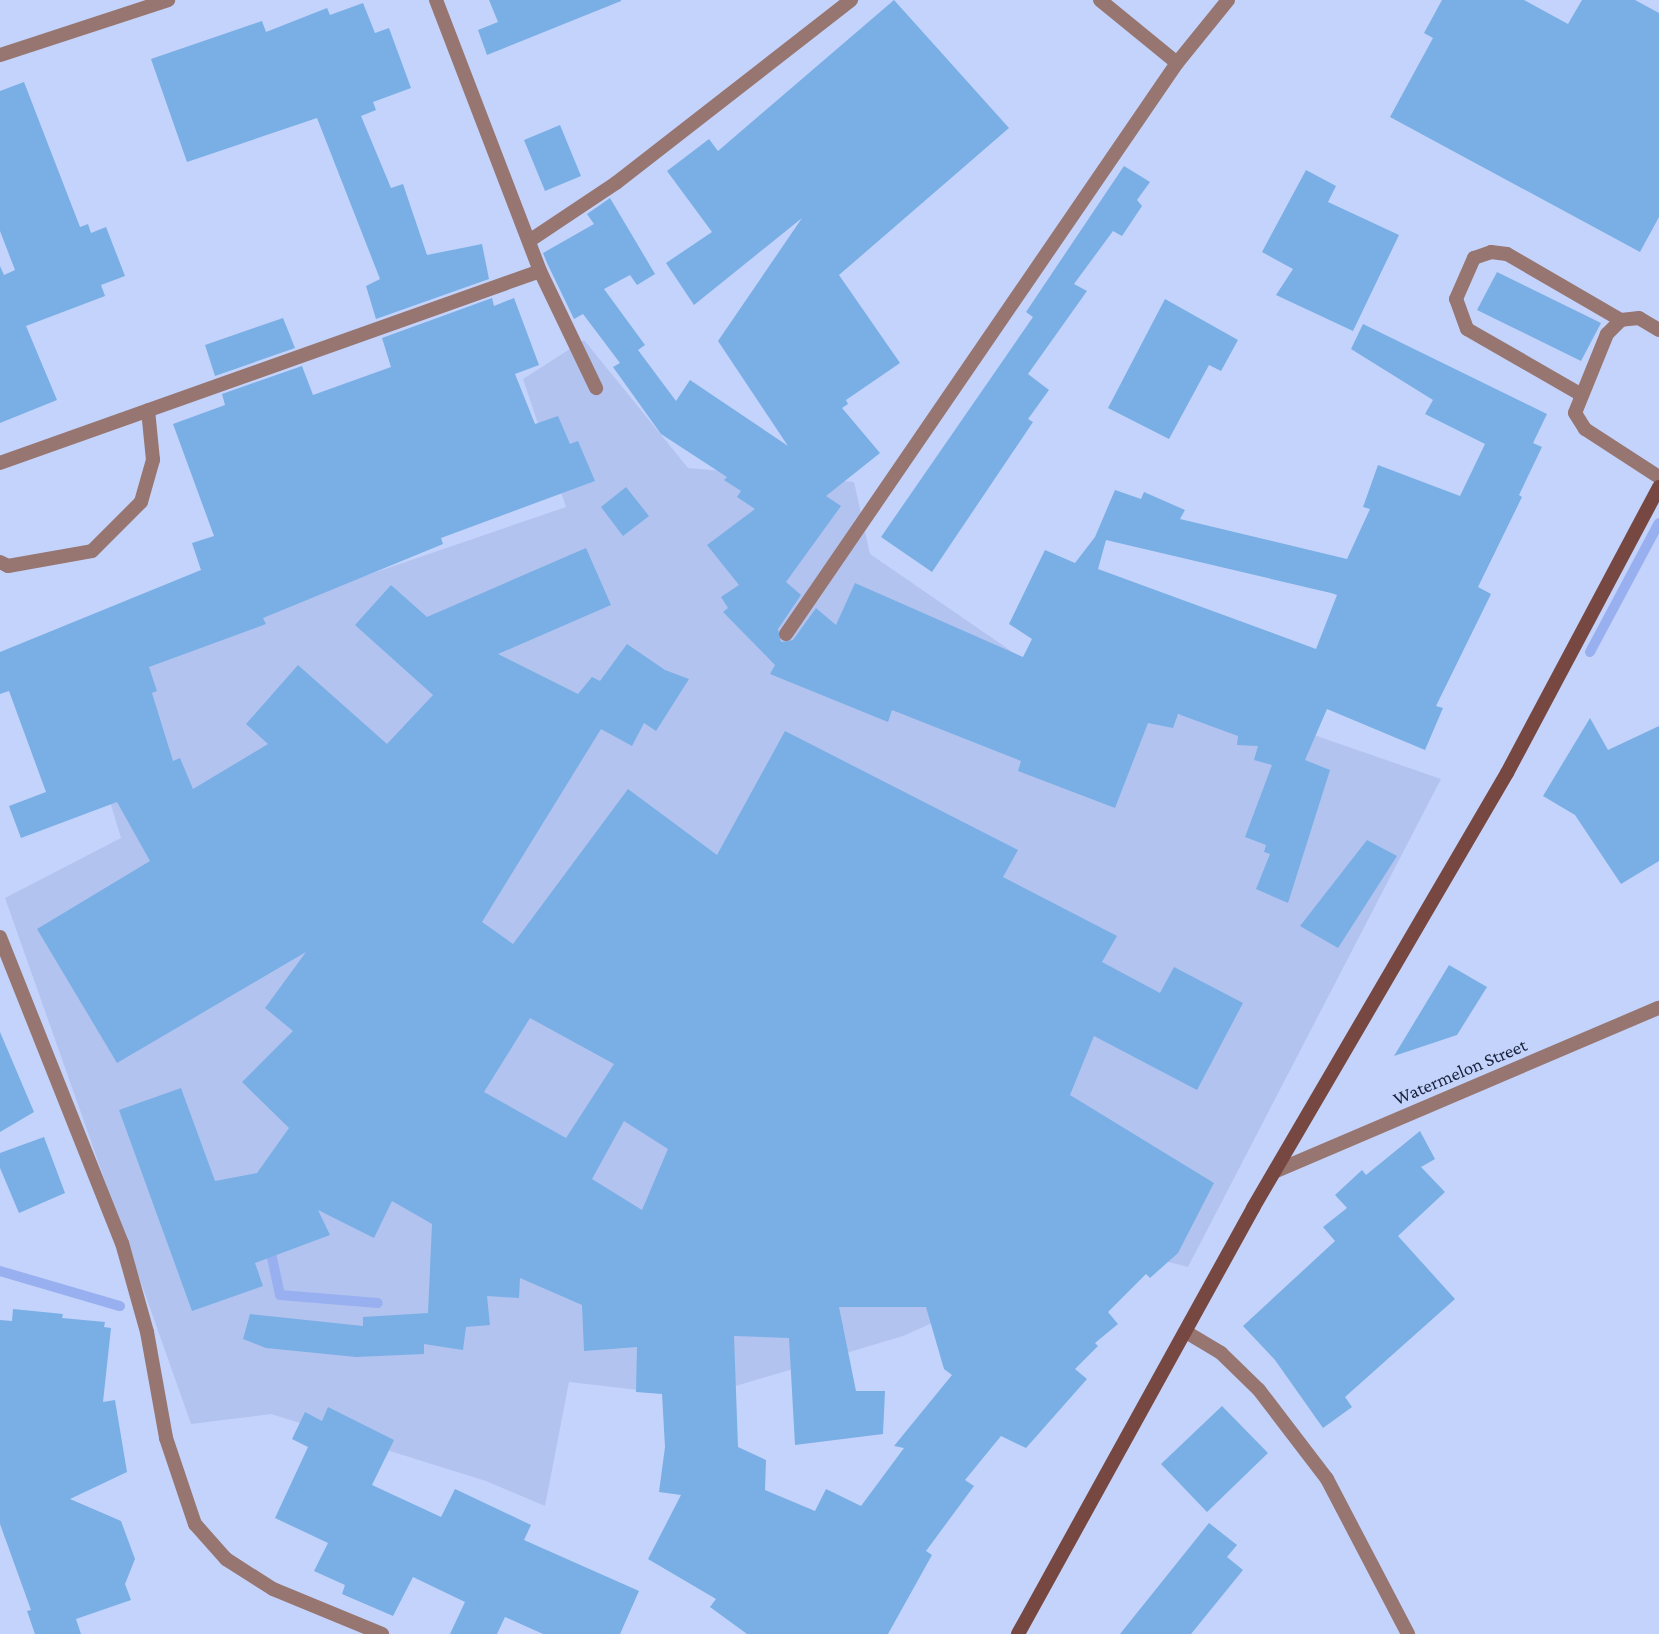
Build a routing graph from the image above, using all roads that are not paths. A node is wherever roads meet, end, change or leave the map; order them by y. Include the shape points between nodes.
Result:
1 (168, 0) edge
2 (436, 0) edge
3 (851, 0) edge
4 (1100, 0) edge
5 (1228, 0) edge
6 (0, 54) edge
7 (1177, 63) junction
8 (529, 241) junction
9 (540, 271) junction
10 (1621, 320) junction
11 (1659, 330) edge
12 (596, 388) dead end
13 (1580, 394) junction
14 (148, 410) junction
15 (0, 463) edge
16 (1659, 477) edge
17 (1659, 487) edge
18 (0, 562) edge
19 (786, 634) dead end
20 (0, 937) edge
21 (1659, 1008) edge
22 (1276, 1171) junction
23 (1186, 1332) junction
24 (382, 1634) edge
25 (1018, 1634) edge
26 (1408, 1634) edge

1 - 6 street
2 - 8 street
3 - 8 street via 617,183
4 - 7 street
5 - 7 street
7 - 19 street
8 - 9 street
9 - 12 street
9 - 14 street
10 - 11 street via 1639,318
10 - 13 street via 1607,334
10 - 13 street via 1507,254 1491,252 1474,258 1456,299 1467,329
13 - 16 street via 1575,413 1585,429
14 - 15 street
14 - 18 street via 153,460 141,502 92,551 8,566
17 - 22 main road via 1507,773
20 - 24 street via 122,1243 147,1332 166,1438 195,1524 226,1559 273,1589
21 - 22 street, Watermelon Street
22 - 23 main road
23 - 25 main road
23 - 26 street via 1221,1353 1259,1390 1327,1479

